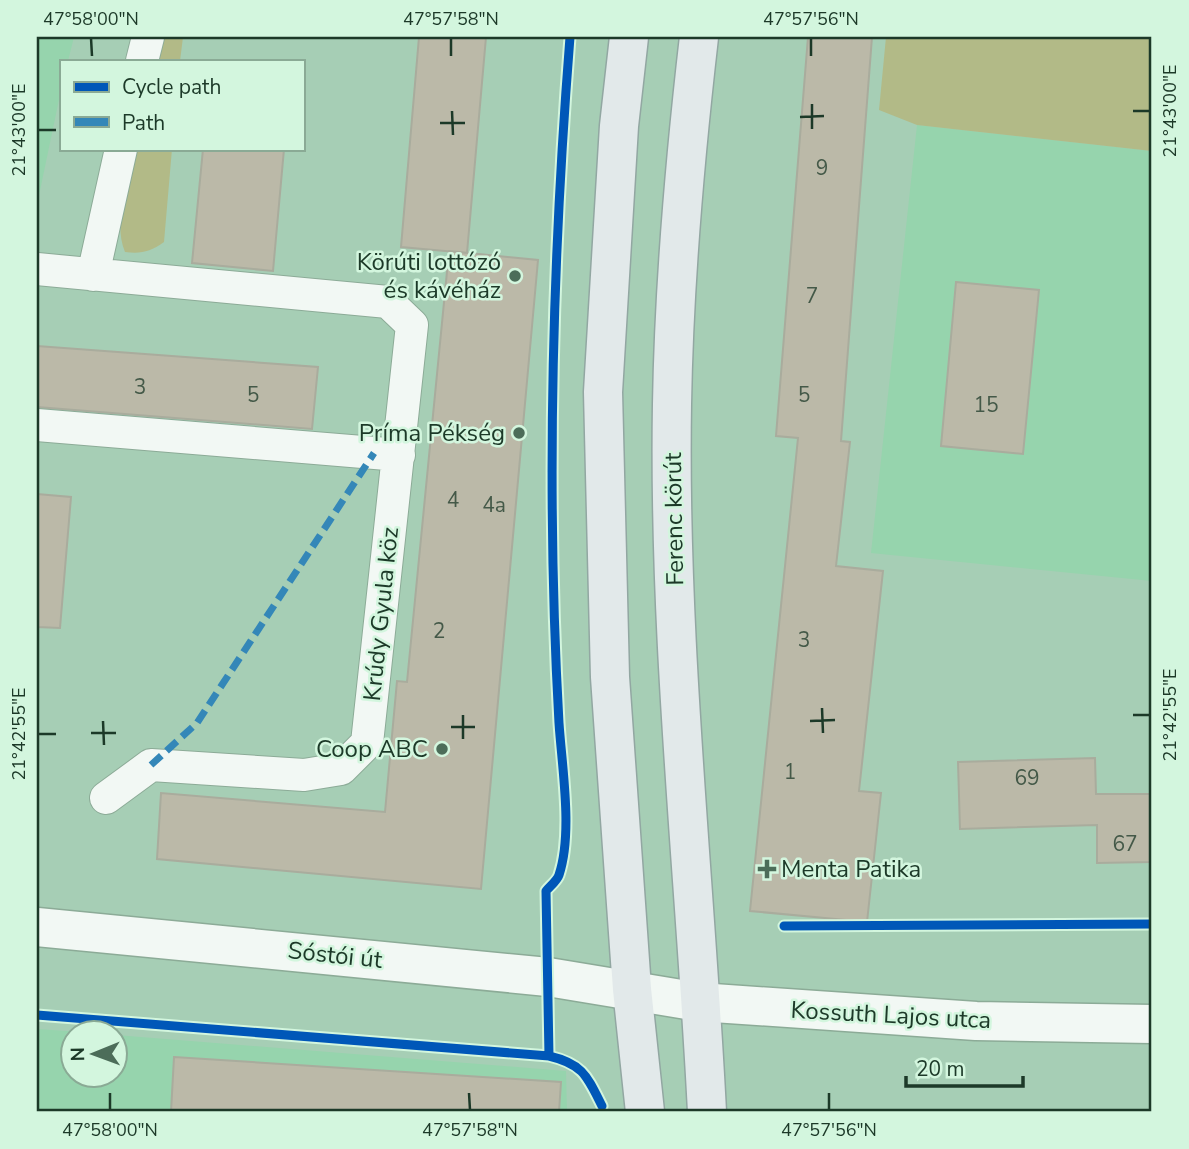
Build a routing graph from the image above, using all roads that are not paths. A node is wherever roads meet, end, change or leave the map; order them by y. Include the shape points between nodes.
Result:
1 (148, 37) edge
2 (629, 37) edge
3 (699, 37) edge
4 (142, 60) edge
5 (121, 150) edge
6 (37, 269) edge
7 (93, 275) junction
8 (37, 425) edge
9 (399, 455) junction
10 (106, 798) dead end
11 (37, 927) edge
12 (632, 989) junction
13 (699, 1002) junction
14 (1152, 1024) edge
15 (645, 1112) edge
16 (707, 1112) edge

1 - 4 street
2 - 12 main road via 619,125 603,392 610,677
3 - 13 main road, Ferenc körút via 672,404 678,672
5 - 7 street
6 - 7 street, Krúdy Gyula köz
7 - 9 street, Krúdy Gyula köz via 388,302 412,325
8 - 9 street
9 - 10 street, Krúdy Gyula köz via 367,743 341,769 304,775 151,765
11 - 12 main road, Sóstói út via 548,976
12 - 13 main road, Kossuth Lajos utca
12 - 15 main road
13 - 14 main road, Kossuth Lajos utca via 976,1021
13 - 16 main road, Ferenc körút

